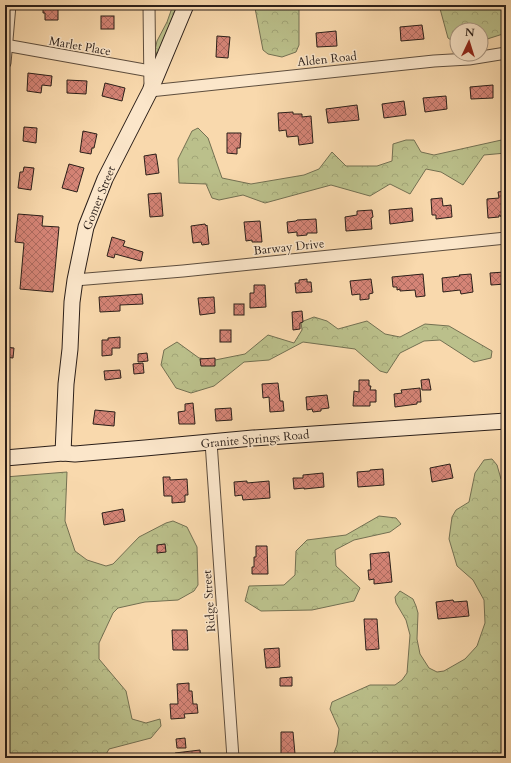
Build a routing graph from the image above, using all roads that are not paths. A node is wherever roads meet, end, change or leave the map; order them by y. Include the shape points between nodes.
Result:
1 (10, 5) edge
2 (149, 5) edge
3 (186, 5) edge
4 (6, 46) edge
5 (506, 53) edge
6 (5, 64) edge
7 (150, 71) junction
8 (150, 91) junction
9 (506, 238) edge
10 (75, 280) junction
11 (506, 421) edge
12 (211, 442) junction
13 (63, 453) junction
14 (5, 458) edge
15 (233, 758) edge

1 - 4 street
2 - 7 street
3 - 8 street, Gomer Street
4 - 6 street
4 - 7 street, Marlet Place
5 - 8 street, Alden Road via 469,59 434,60
7 - 8 street
8 - 10 street, Gomer Street via 105,179 86,227
9 - 10 street, Barway Drive
10 - 13 street, Gomer Street
11 - 12 street, Granite Springs Road
12 - 13 street, Granite Springs Road
12 - 15 street, Ridge Street
13 - 14 street, Granite Springs Road

